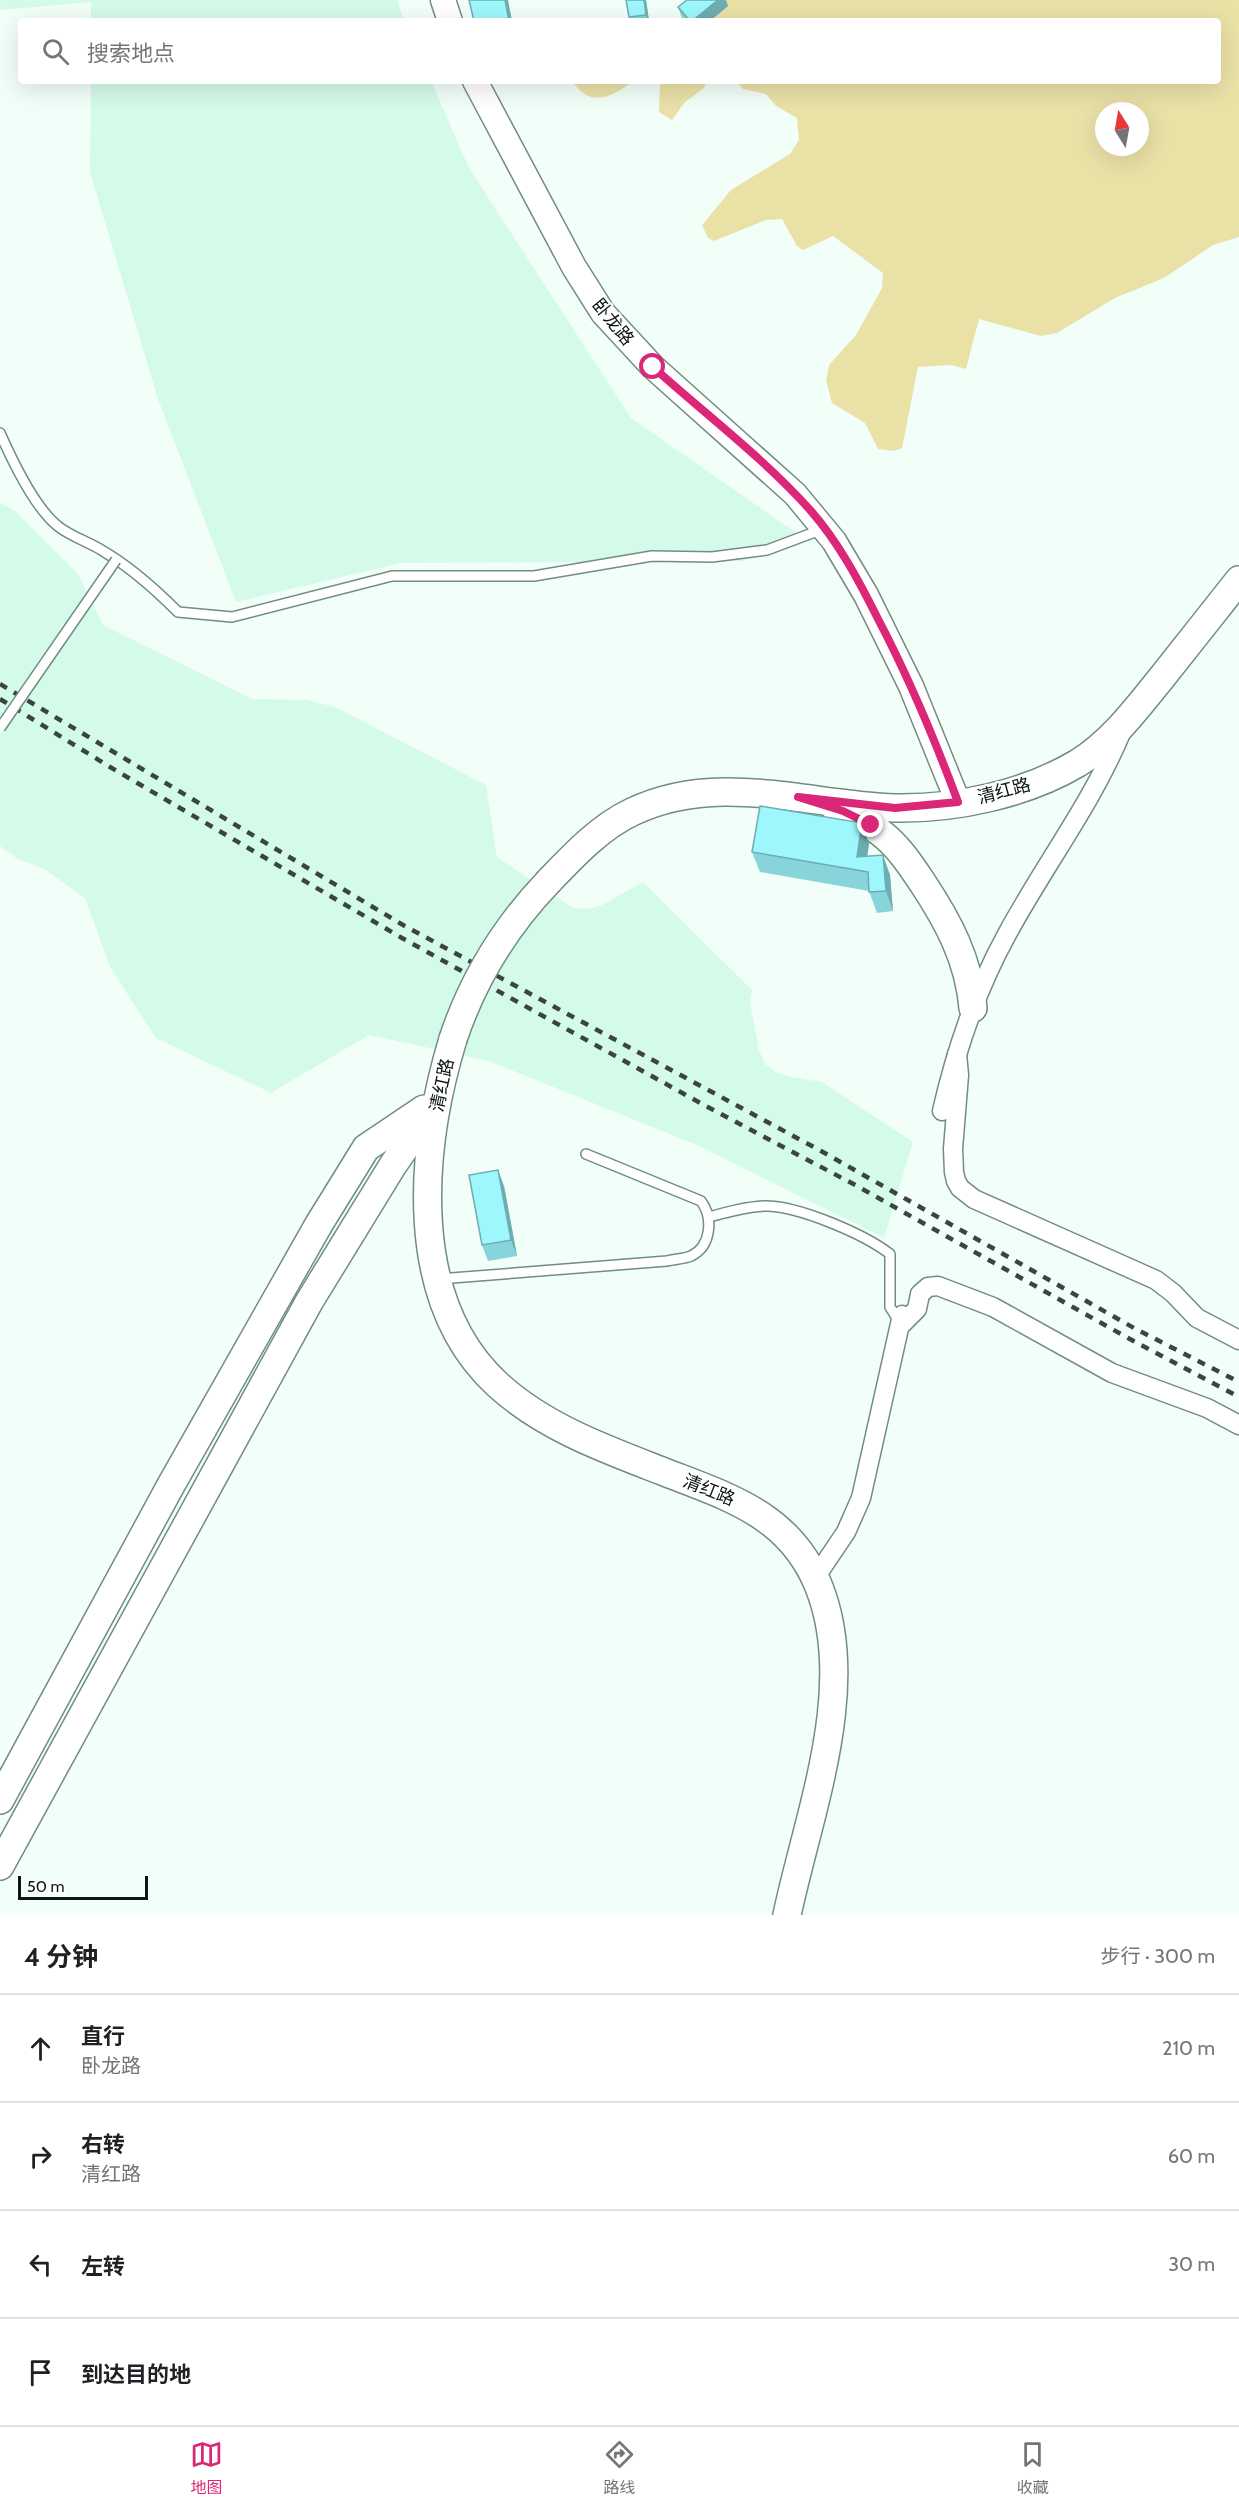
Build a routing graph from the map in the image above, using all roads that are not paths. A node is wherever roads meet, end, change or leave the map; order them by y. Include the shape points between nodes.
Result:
1 (443, 0) edge
2 (449, 18) edge
3 (477, 84) edge
4 (0, 433) edge
5 (825, 528) junction
6 (116, 560) junction
7 (1239, 580) edge
8 (1125, 723) junction
9 (0, 728) edge
10 (798, 797) junction
11 (958, 802) junction
12 (973, 1008) junction
13 (957, 1054) junction
14 (437, 1101) junction
15 (942, 1111) dead end
16 (586, 1154) dead end
17 (709, 1217) junction
18 (437, 1279) junction
19 (902, 1316) junction
20 (1239, 1340) edge
21 (1239, 1425) edge
22 (815, 1578) junction
23 (0, 1800) edge
24 (0, 1866) edge
25 (788, 1915) edge

1 - 2 street
3 - 5 street, 卧龙路 via 574,267 603,313 646,360 770,470
4 - 6 lane via 12,462 58,526
5 - 6 lane via 767,550 712,557 652,556 534,576 392,576 232,617 178,612 148,581
5 - 11 street, 卧龙路 via 889,639
6 - 9 lane, bridge
7 - 8 main road, 清红路
8 - 11 main road, 清红路 via 1094,752 1060,773 1019,789
8 - 12 street via 1092,793 1005,937
10 - 11 main road, 清红路 via 895,808
10 - 12 main road via 856,817 882,833 900,851 956,940 968,974
10 - 14 main road, 清红路, bridge via 746,792 690,794 630,812 606,828 521,912 486,963 453,1039
12 - 13 street
13 - 15 street
13 - 20 street via 953,1149 960,1188 974,1199 1156,1280 1197,1318
14 - 18 main road, 清红路 via 429,1207
14 - 23 main road via 366,1148 288,1276
14 - 24 main road via 309,1302
16 - 17 lane via 701,1201
17 - 18 lane via 708,1236 692,1256
17 - 19 lane via 741,1209 779,1207 807,1214 874,1242 890,1254 890,1307
18 - 22 main road, 清红路 via 444,1305 462,1342 509,1394 580,1437 753,1509 788,1537
19 - 21 street via 917,1310 920,1294 928,1287 938,1286 993,1306 1112,1373 1207,1408
19 - 22 street via 861,1498 846,1532
22 - 25 main road, 清红路 via 829,1628 832,1699 818,1790

